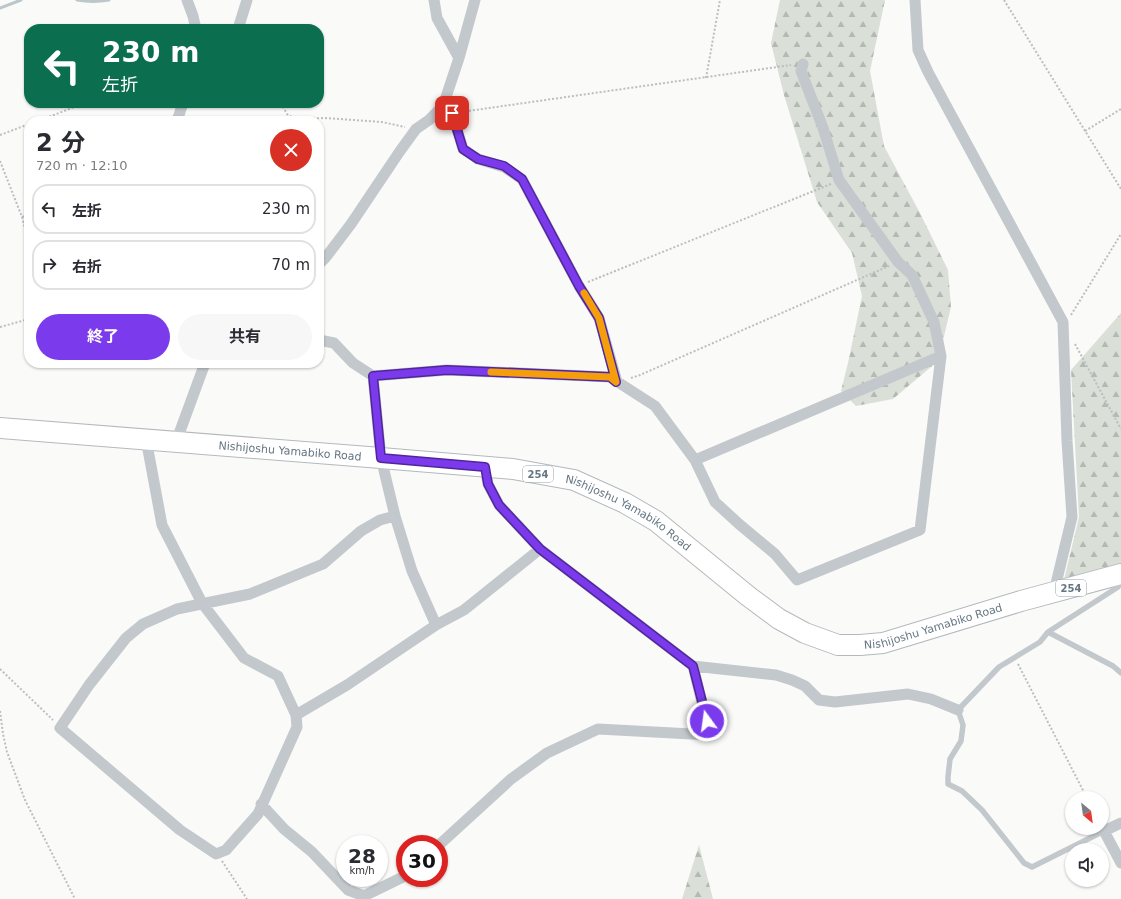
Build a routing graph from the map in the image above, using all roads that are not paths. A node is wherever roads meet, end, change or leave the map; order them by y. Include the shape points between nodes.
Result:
1 (187, 0) edge
2 (247, 0) edge
3 (434, 0) edge
4 (475, 0) edge
5 (914, 0) edge
6 (195, 24) edge
7 (240, 24) edge
8 (459, 58) junction
9 (803, 64) road end
10 (448, 110) junction
11 (324, 259) edge
12 (324, 341) edge
13 (941, 356) junction
14 (202, 368) edge
15 (373, 376) junction
16 (616, 382) junction
17 (0, 428) edge
18 (146, 439) junction
19 (176, 442) junction
20 (381, 458) junction
21 (695, 460) junction
22 (485, 467) junction
23 (395, 516) junction
24 (540, 549) junction
25 (1121, 574) edge
26 (1121, 580) edge
27 (1054, 592) junction
28 (202, 604) junction
29 (436, 626) junction
30 (1048, 632) junction
31 (693, 666) junction
32 (1121, 673) edge
33 (958, 710) junction
34 (296, 715) junction
35 (262, 804) junction
36 (1121, 823) edge
37 (1109, 829) edge
38 (1096, 835) edge
39 (1106, 835) edge
40 (448, 836) edge
41 (1121, 863) edge
42 (396, 880) edge

1 - 6 street
2 - 7 street
3 - 8 street via 437,18
4 - 8 street
5 - 27 street via 918,50 928,72 1064,323 1072,517
8 - 10 street
9 - 13 street via 801,71 823,128 839,180 898,262 912,275 934,322
10 - 11 street via 416,129
10 - 16 street via 463,149 478,159 504,166 522,179 599,318
12 - 15 street via 334,343 353,363
13 - 21 street
13 - 21 street via 920,530 797,580 775,554 714,502
14 - 19 street
15 - 16 street via 447,370 610,377
15 - 20 street
16 - 21 street via 655,406
17 - 18 highway, Nishijoshu Yamabiko Road / 254
18 - 19 highway, Nishijoshu Yamabiko Road / 254
18 - 28 street via 162,525
19 - 20 highway, Nishijoshu Yamabiko Road / 254
20 - 22 highway, Nishijoshu Yamabiko Road / 254
20 - 23 street
22 - 24 street via 488,484 499,505
22 - 27 highway, Nishijoshu Yamabiko Road / 254 via 513,469 574,480 625,503 656,521 779,619 838,645 883,643
23 - 28 street via 380,520 361,531 323,564 250,594
23 - 29 street via 412,571
24 - 29 street via 464,610
24 - 31 street
25 - 27 highway, Nishijoshu Yamabiko Road / 254
26 - 30 lane via 1118,587
28 - 34 street via 244,658 278,676
28 - 35 street via 177,609 143,624 126,638 89,685 60,728 180,830 216,854 226,850 258,814
29 - 34 street via 347,686
30 - 32 lane via 1113,666
30 - 33 lane via 1040,642 999,667
31 - 33 street via 792,680 805,686 819,700 835,702 908,694 931,699
31 - 40 street via 710,735 598,729 547,753 511,779
33 - 38 lane via 963,725 961,742 950,759 948,784 962,791 982,810 1024,863 1032,867
34 - 35 street via 297,727
35 - 42 street via 284,829 312,852 348,890 364,896
36 - 37 street
39 - 41 street

